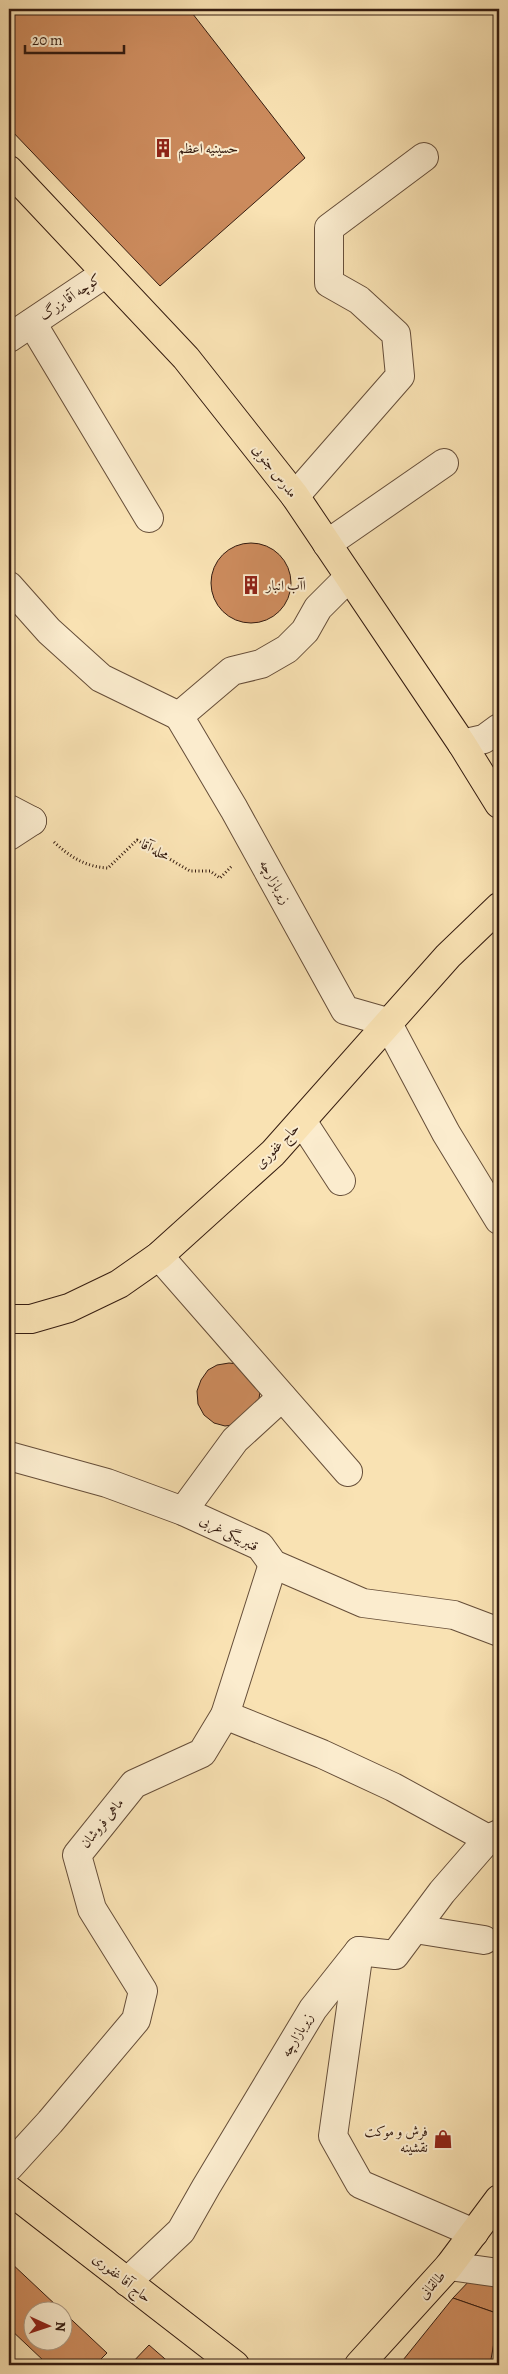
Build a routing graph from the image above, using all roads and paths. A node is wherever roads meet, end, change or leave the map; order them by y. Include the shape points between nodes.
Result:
1 (424, 157) dead end
2 (9, 170) edge
3 (106, 273) junction
4 (32, 323) junction
5 (9, 338) edge
6 (444, 463) dead end
7 (295, 496) junction
8 (149, 518) dead end
9 (327, 544) junction
10 (349, 577) junction
11 (9, 586) edge
12 (179, 716) junction
13 (499, 728) edge
14 (462, 744) junction
15 (499, 804) edge
16 (20, 815) edge
17 (9, 836) edge
18 (254, 845) junction
19 (499, 907) edge
20 (387, 1022) junction
21 (302, 1121) junction
22 (341, 1181) dead end
23 (496, 1209) edge
24 (159, 1256) junction
25 (9, 1319) edge
26 (282, 1397) junction
27 (9, 1456) edge
28 (348, 1472) dead end
29 (183, 1510) junction
30 (274, 1564) junction
31 (499, 1632) edge
32 (225, 1715) junction
33 (493, 1837) edge
34 (415, 1929) junction
35 (484, 1940) dead end
36 (359, 1951) junction
37 (9, 2167) edge
38 (9, 2190) edge
39 (499, 2199) edge
40 (474, 2233) junction
41 (449, 2266) junction
42 (499, 2273) edge
43 (127, 2282) junction
44 (235, 2365) edge
45 (359, 2365) edge

1 - 7 street via 329,228 328,283 359,300 396,334 400,376
2 - 3 main road, مدرس جنوبی
3 - 4 street, کوچه آقا بزرگ
3 - 7 main road, مدرس جنوبی via 186,358
4 - 5 street, کوچه آقا بزرگ
4 - 8 street
6 - 9 street
7 - 9 main road, مدرس جنوبی
9 - 10 main road, مدرس جنوبی
10 - 12 street via 318,608 305,630 287,649 261,664 232,671
10 - 14 main road, مدرس جنوبی
11 - 12 street via 49,631 101,678
12 - 18 street, زیربازارچه
13 - 14 street via 484,739
14 - 15 main road, مدرس جنوبی
16 - 17 street
16 - 18 path, محله آقا via 67,854 93,868 108,868 137,840 190,871 210,871 220,878
18 - 20 street, زیربازارچه via 345,1010
19 - 20 main road, حاج غفوری
20 - 21 main road, حاج غفوری
20 - 23 street via 446,1133
21 - 22 street
21 - 24 main road, حاج غفوری via 273,1153
24 - 25 main road, حاج غفوری via 119,1284 69,1308 31,1319
24 - 26 street
26 - 28 street
26 - 29 street via 235,1440
27 - 29 street, قنبربیگی غربی via 107,1483
29 - 30 street, قنبربیگی غربی via 260,1546
30 - 31 street, قنبربیگی غربی via 363,1603 454,1615
30 - 32 street, ماهی فروشان
32 - 33 street via 322,1754
32 - 37 street, ماهی فروشان via 202,1753 134,1784 77,1855 92,1908 143,1991 136,2020
33 - 34 street via 442,1892
34 - 35 street
34 - 36 street via 395,1955
36 - 40 street via 333,2136 360,2184
36 - 43 street, زیربازارچه via 313,2009 181,2231
38 - 43 main road, حاج آقا غفوری
39 - 40 main road, طالقانی
40 - 41 main road, طالقانی
41 - 42 street
41 - 45 main road, طالقانی
43 - 44 main road, حاج آقا غفوری

